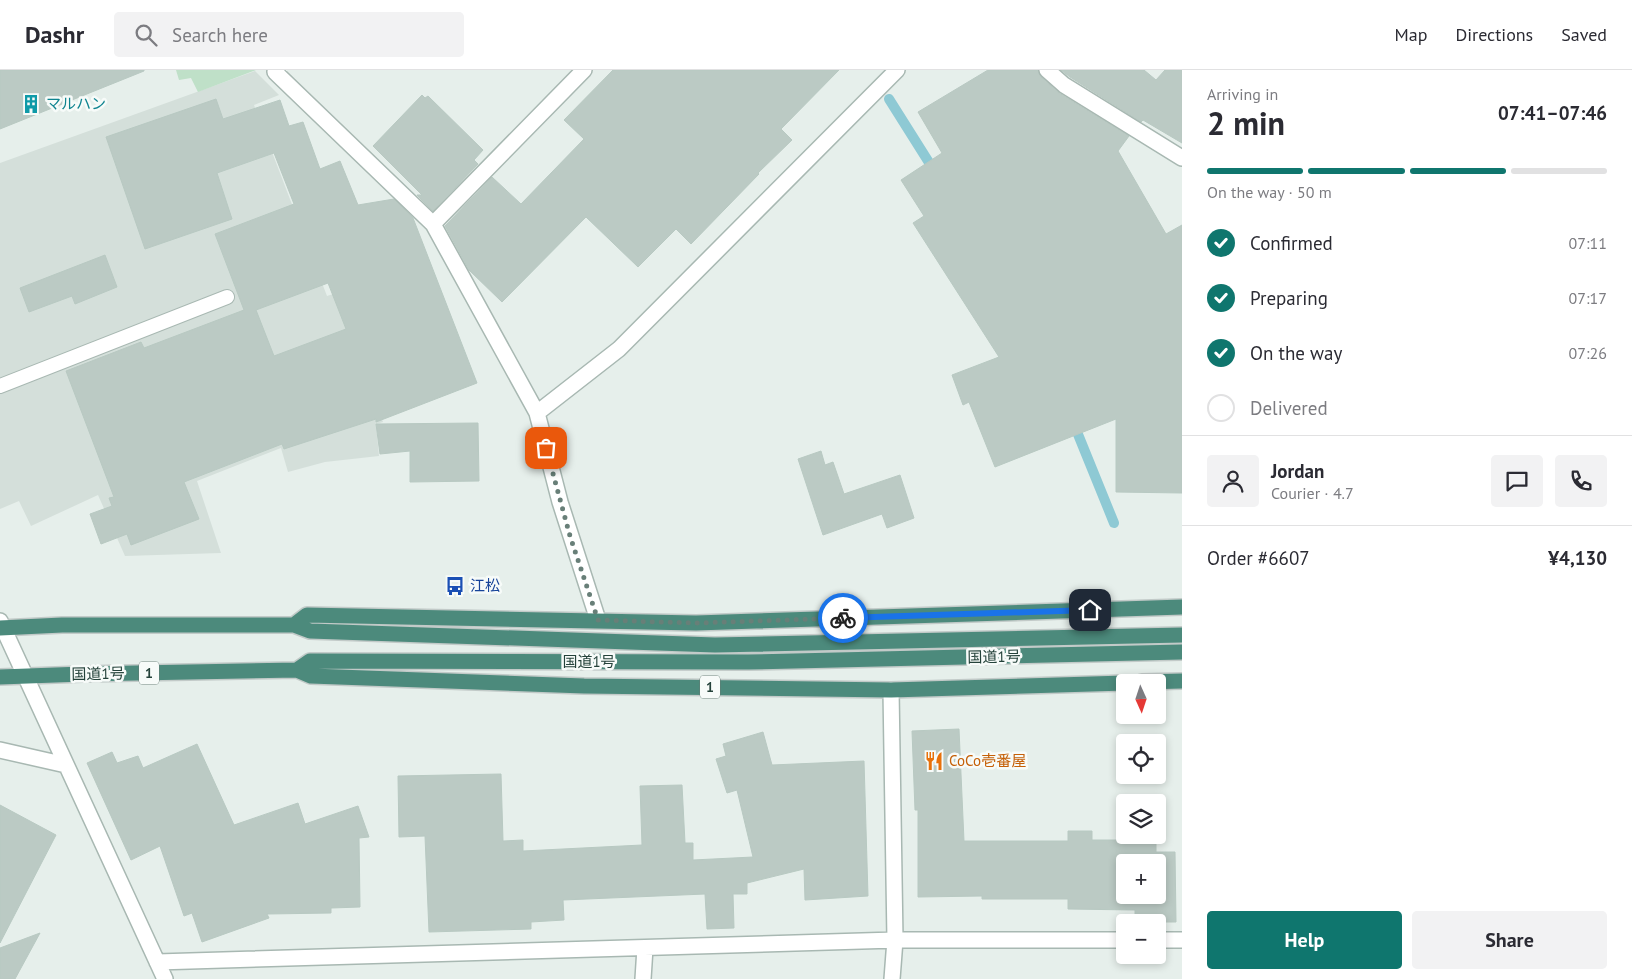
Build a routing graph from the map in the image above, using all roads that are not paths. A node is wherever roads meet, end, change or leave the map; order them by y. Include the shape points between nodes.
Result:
1 (277, 70) edge
2 (584, 70) edge
3 (897, 70) edge
4 (1047, 70) edge
5 (1182, 158) edge
6 (432, 224) junction
7 (227, 297) dead end
8 (0, 386) edge
9 (537, 413) junction
10 (1182, 607) edge
11 (598, 620) junction
12 (294, 625) junction
13 (1, 626) edge
14 (1182, 634) edge
15 (1182, 652) edge
16 (297, 670) junction
17 (25, 676) junction
18 (0, 677) edge
19 (1166, 681) edge
20 (1182, 681) edge
21 (1116, 683) edge
22 (891, 690) junction
23 (0, 750) edge
24 (66, 765) junction
25 (895, 940) junction
26 (1116, 940) edge
27 (1166, 940) edge
28 (1182, 940) edge
29 (645, 948) junction
30 (158, 962) junction
31 (165, 979) edge
32 (643, 979) edge
33 (892, 979) edge

1 - 6 street via 275,72
2 - 6 street
3 - 9 street via 619,349
4 - 5 street via 1064,86
6 - 9 street
7 - 8 lane
9 - 11 street via 560,502
10 - 11 highway via 696,623
11 - 12 highway via 307,615
12 - 13 highway, 国道1号
12 - 14 highway, 国道1号 via 310,631 695,645
13 - 17 street
15 - 16 highway, 国道1号 / 1 via 748,662 310,661
16 - 17 highway, 国道1号 / 1
16 - 22 highway, 1 via 311,676 584,686
17 - 18 highway, 国道1号 / 1
17 - 24 street
19 - 20 highway
21 - 22 highway, 1
22 - 25 street
23 - 24 street
24 - 30 street
25 - 26 street
25 - 29 street
25 - 33 street
27 - 28 street
29 - 30 street
29 - 32 street
30 - 31 street

